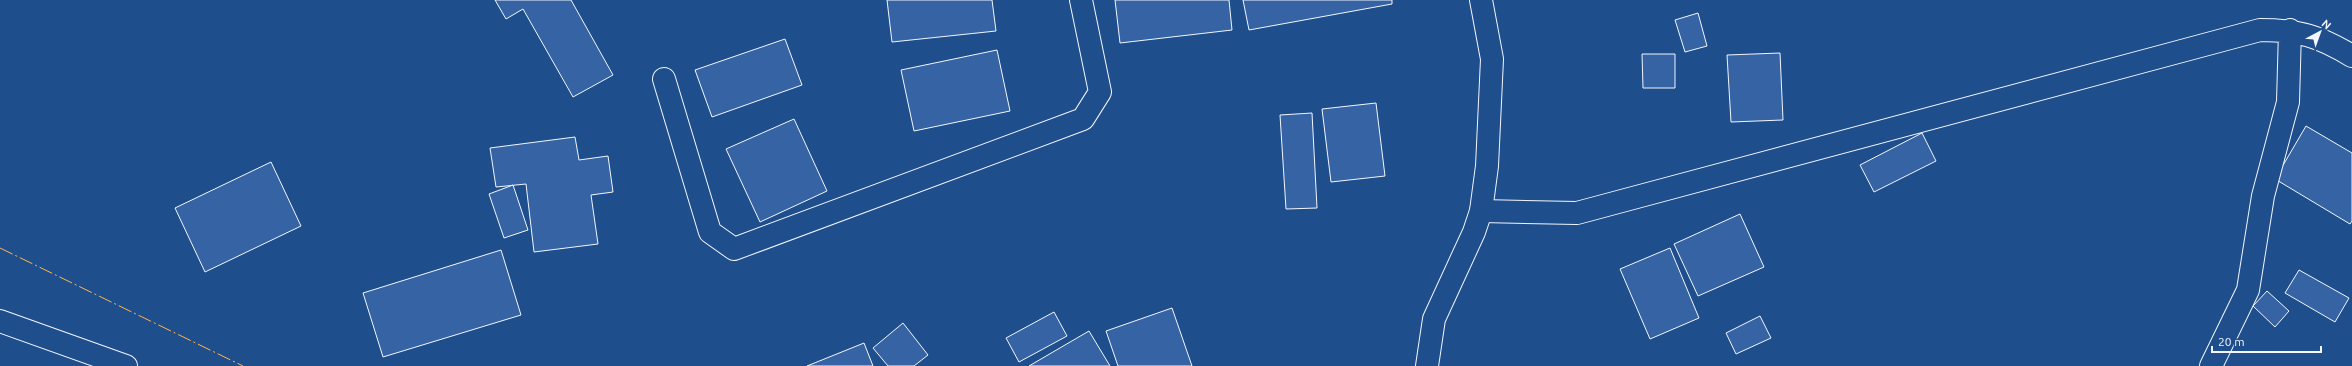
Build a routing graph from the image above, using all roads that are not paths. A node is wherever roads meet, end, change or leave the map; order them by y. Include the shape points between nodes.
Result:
1 (1081, 0) edge
2 (1481, 0) edge
3 (2290, 30) junction
4 (2352, 56) edge
5 (664, 79) dead end
6 (1481, 211) junction
7 (0, 321) edge
8 (126, 366) edge
9 (1427, 366) edge
10 (2211, 366) edge

1 - 5 street via 1100,92 1083,119 734,249 710,232
2 - 6 street via 1492,59 1487,166
3 - 4 street via 2325,40
3 - 6 street via 2260,30 1577,213
3 - 10 street via 2288,102 2263,196 2248,290
6 - 9 street via 1434,319
7 - 8 street

